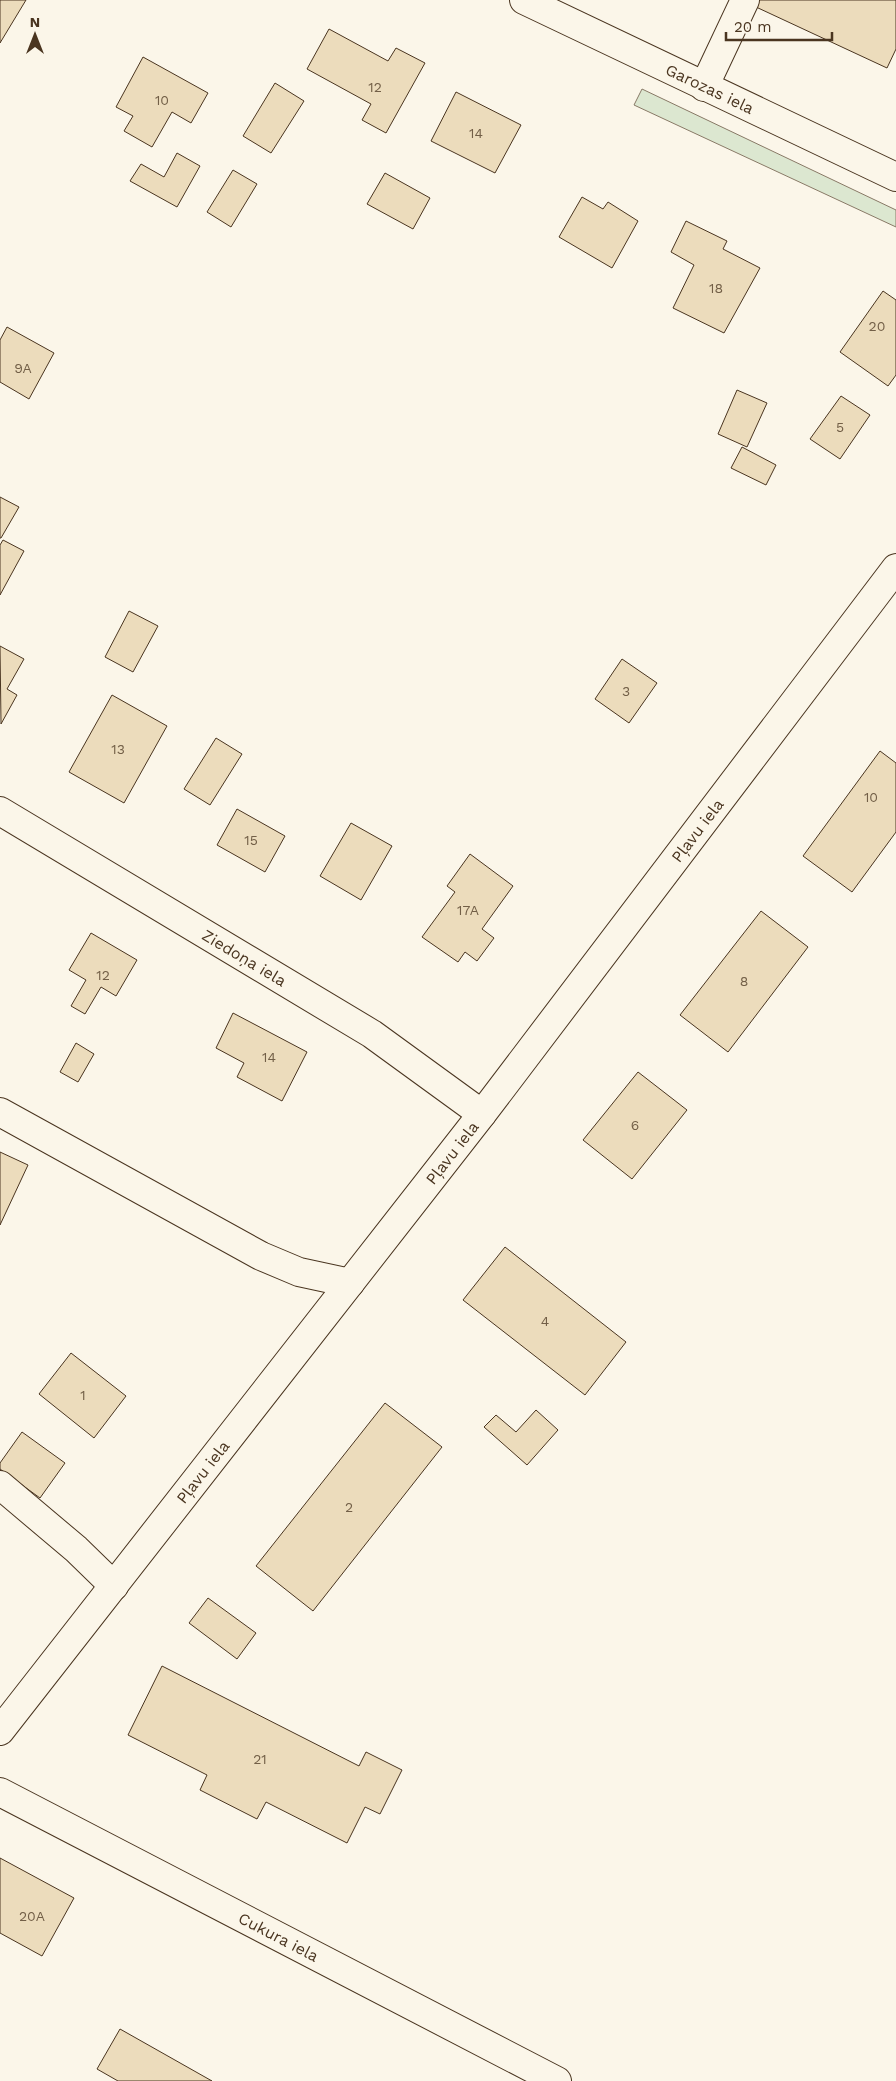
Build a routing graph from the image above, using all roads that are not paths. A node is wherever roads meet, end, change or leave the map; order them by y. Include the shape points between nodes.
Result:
1 (524, 0) edge
2 (745, 0) edge
3 (704, 87) junction
4 (896, 177) edge
5 (896, 568) edge
6 (0, 811) edge
7 (0, 1112) edge
8 (482, 1114) junction
9 (350, 1283) junction
10 (0, 1485) edge
11 (114, 1586) junction
12 (0, 1731) edge
13 (0, 1792) edge
14 (557, 2081) edge

1 - 3 street, Garozas iela
2 - 3 street
3 - 4 street, Garozas iela
5 - 8 street, Pļavu iela
6 - 8 street, Ziedoņa iela via 372,1034
7 - 9 street via 261,1256 299,1272
8 - 9 street, Pļavu iela
9 - 11 street, Pļavu iela
10 - 11 street
11 - 12 street, Pļavu iela
13 - 14 street, Cukura iela

